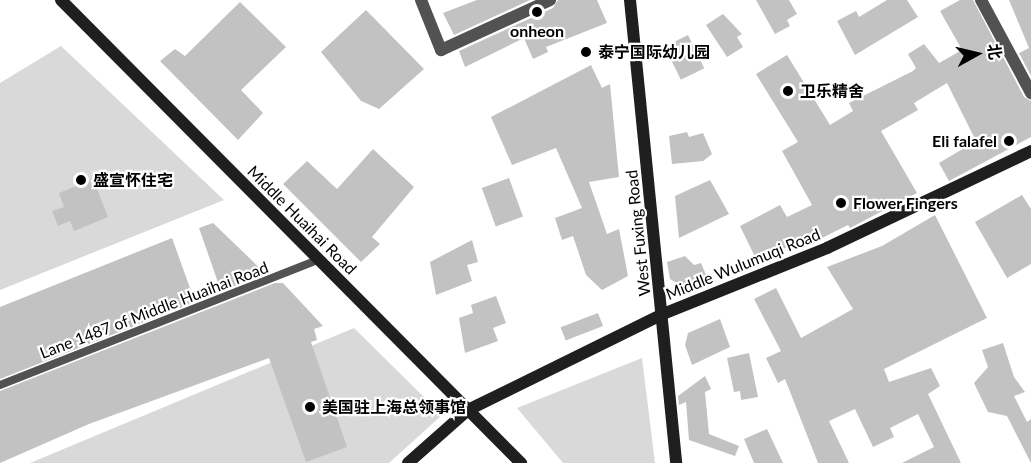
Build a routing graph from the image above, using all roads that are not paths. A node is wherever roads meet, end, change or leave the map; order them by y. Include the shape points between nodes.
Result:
1 (61, 0) edge
2 (421, 0) edge
3 (550, 0) edge
4 (630, 0) edge
5 (981, 0) edge
6 (1031, 93) edge
7 (1031, 151) edge
8 (318, 260) junction
9 (663, 314) junction
10 (0, 385) edge
11 (468, 410) junction
12 (408, 463) edge
13 (521, 463) edge
14 (676, 463) edge

1 - 8 street, Middle Huaihai Road
2 - 3 street via 441,50
4 - 9 street, West Fuxing Road
5 - 6 street
7 - 9 street, Middle Wulumuqi Road via 827,248
8 - 10 lane, Lane 1487 of Middle Huaihai Road
8 - 11 street, Middle Huaihai Road
9 - 11 street, Middle Wulumuqi Road
9 - 14 street, West Fuxing Road
11 - 12 street, Middle Wulumuqi Road
11 - 13 street, Middle Huaihai Road

